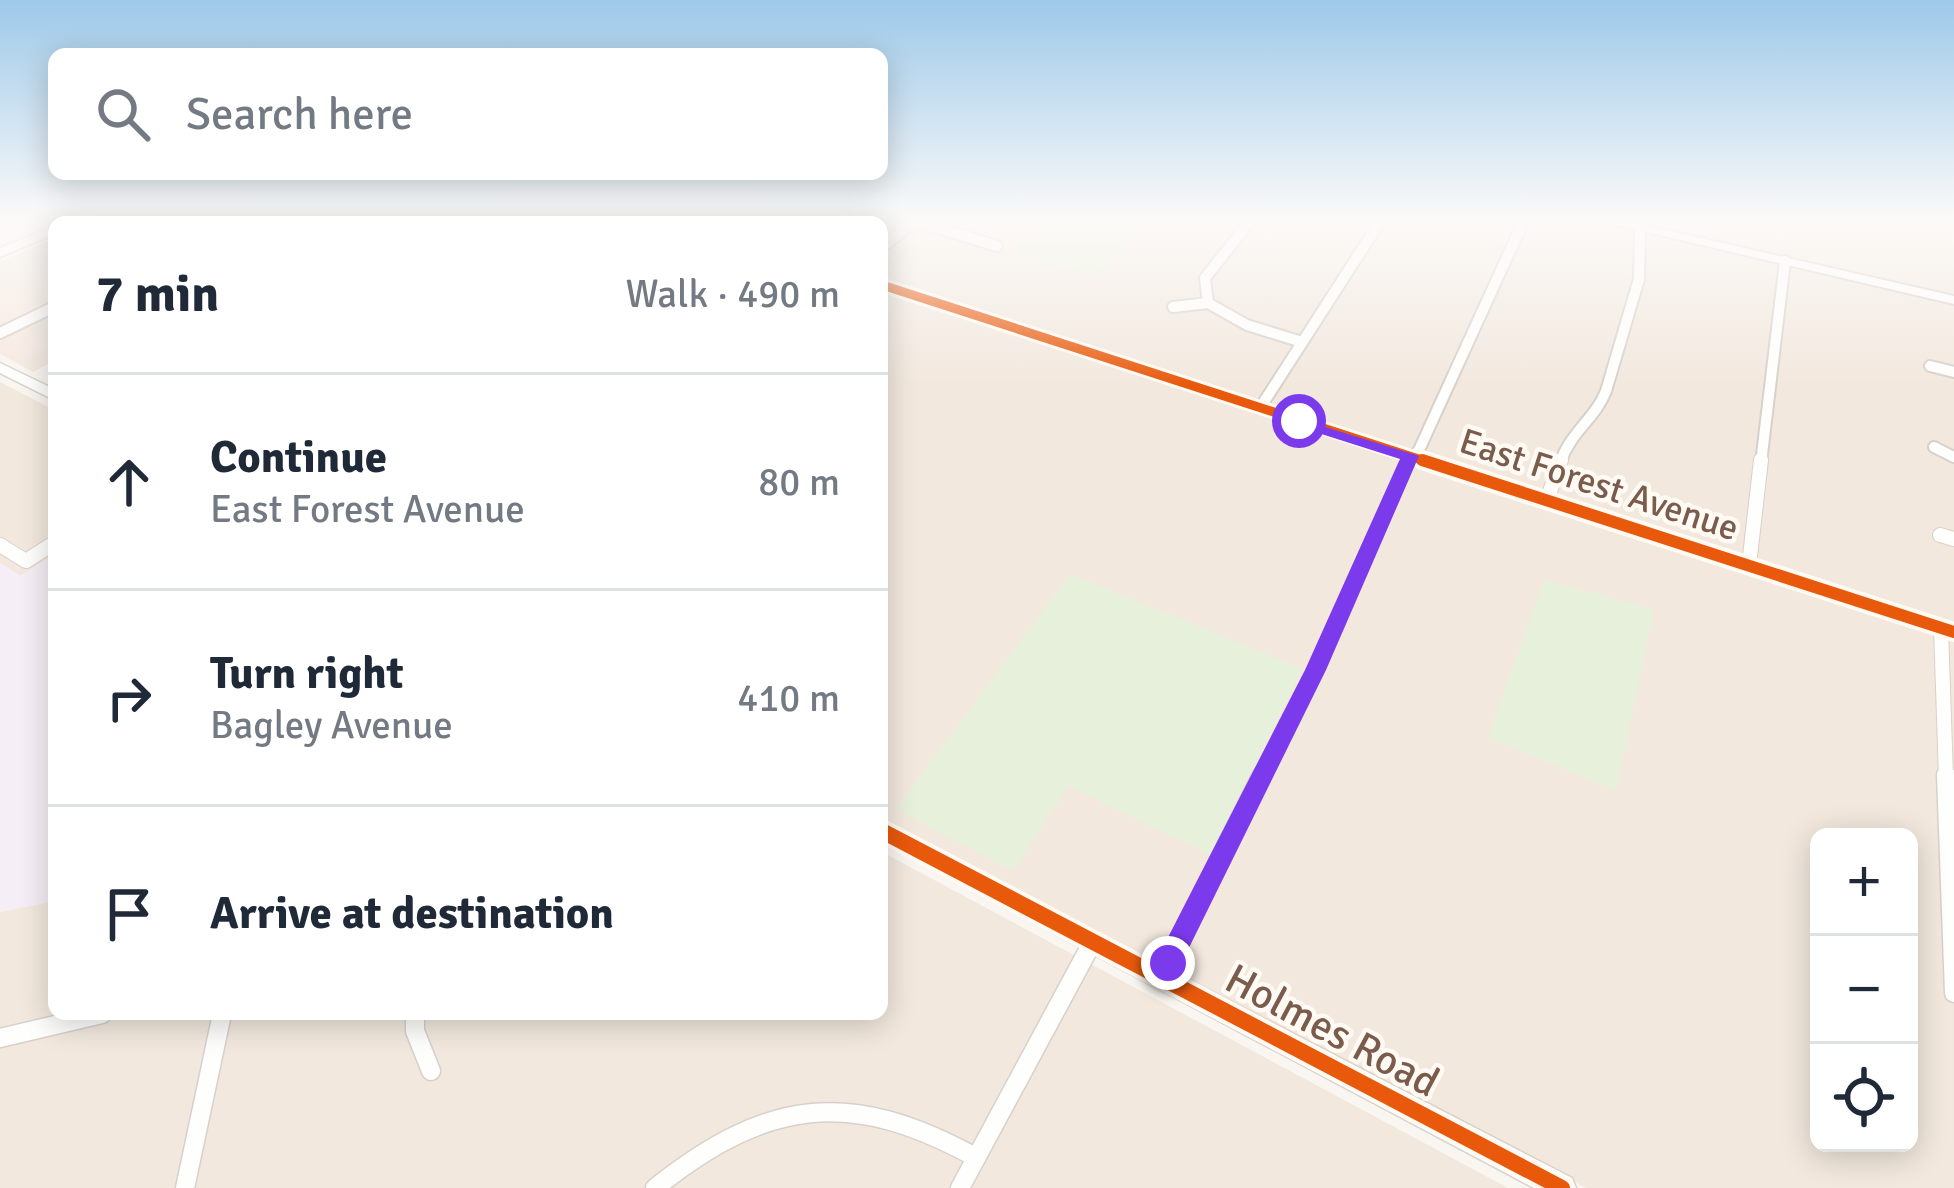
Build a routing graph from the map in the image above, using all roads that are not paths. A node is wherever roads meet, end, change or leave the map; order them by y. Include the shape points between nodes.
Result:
1 (1207, 275) edge
2 (1345, 275) edge
3 (1498, 275) edge
4 (1639, 275) edge
5 (1783, 275) edge
6 (1848, 275) edge
7 (888, 287) edge
8 (1954, 300) edge
9 (1208, 303) junction
10 (1173, 307) dead end
11 (48, 310) edge
12 (0, 333) edge
13 (1302, 342) junction
14 (1930, 366) dead end
15 (0, 367) edge
16 (1954, 372) edge
17 (48, 390) edge
18 (1260, 408) junction
19 (1934, 447) dead end
20 (1410, 456) junction
21 (1954, 458) edge
22 (1546, 500) junction
23 (0, 545) edge
24 (48, 547) edge
25 (1749, 565) junction
26 (1947, 630) edge
27 (888, 834) edge
28 (1092, 943) junction
29 (1160, 978) junction
30 (1954, 993) edge
31 (76, 1020) edge
32 (221, 1020) edge
33 (415, 1020) edge
34 (0, 1038) edge
35 (431, 1071) dead end
36 (976, 1156) junction
37 (185, 1188) edge
38 (655, 1188) edge
39 (960, 1188) edge
40 (1562, 1188) edge

1 - 9 street
2 - 13 street
3 - 20 street
4 - 22 street via 1601,404 1569,437
5 - 25 street
6 - 8 street
7 - 18 street, East Forest Avenue
9 - 10 street
9 - 13 street
11 - 12 street
13 - 18 street
14 - 16 street
15 - 17 main road
18 - 20 street, East Forest Avenue
19 - 21 street
20 - 22 street, East Forest Avenue
20 - 29 street via 1315,670
22 - 25 street, East Forest Avenue
23 - 24 street via 26,561
25 - 26 street, East Forest Avenue
26 - 30 street
27 - 28 main road, Holmes Road
28 - 29 main road, Holmes Road
28 - 36 street
29 - 40 main road, Holmes Road
31 - 34 street
32 - 37 street
33 - 35 street
36 - 38 street via 883,1115 812,1112 751,1127
36 - 39 street

